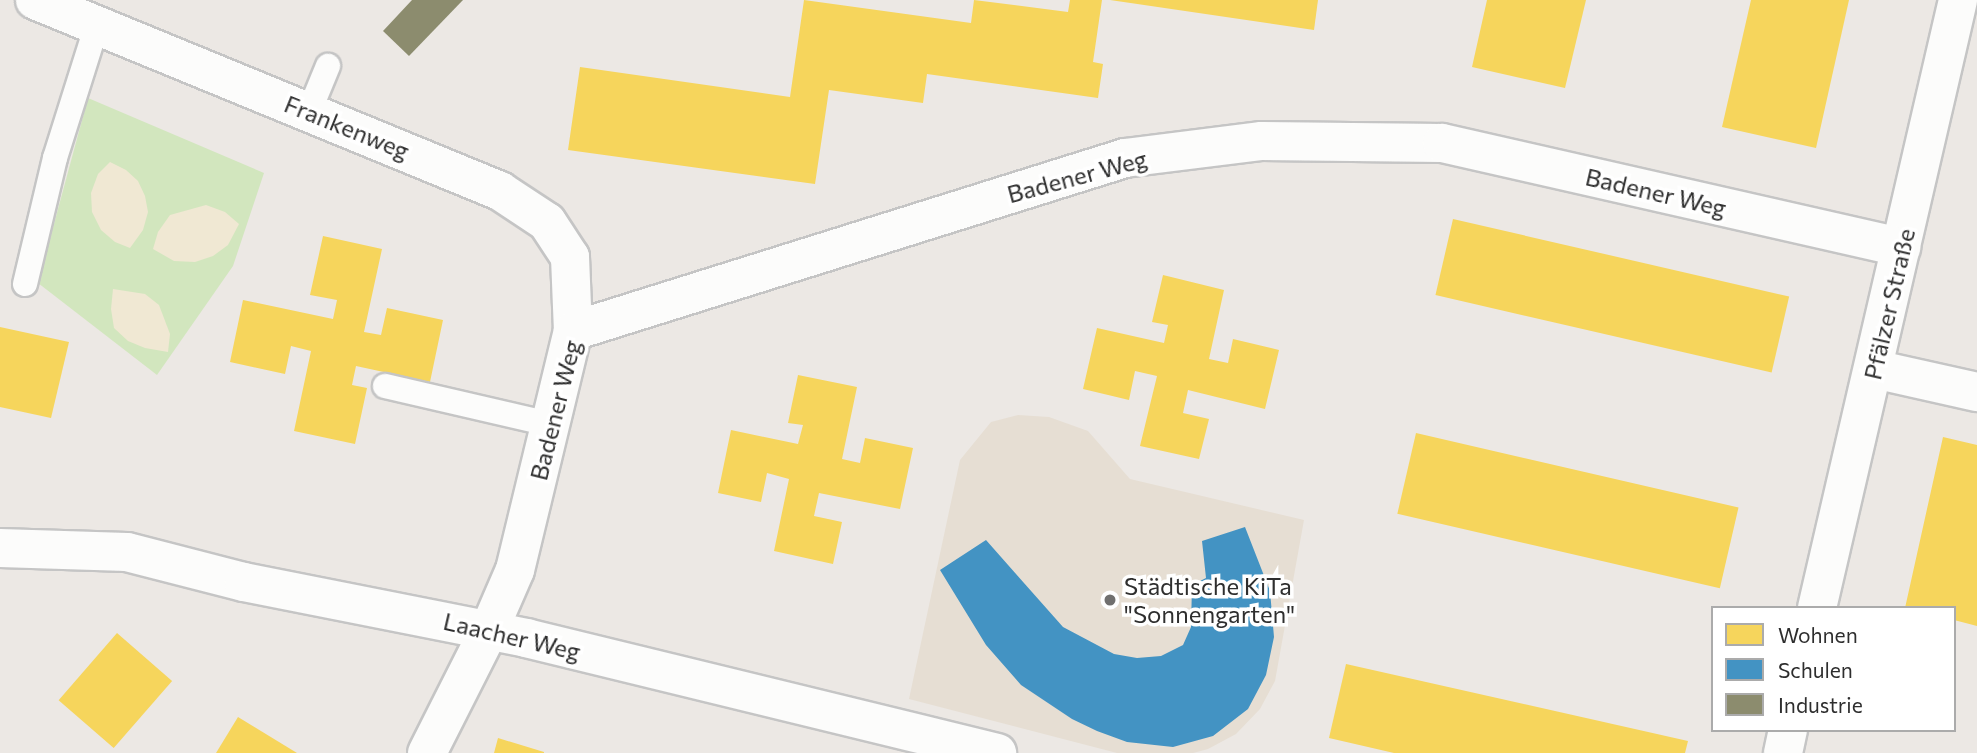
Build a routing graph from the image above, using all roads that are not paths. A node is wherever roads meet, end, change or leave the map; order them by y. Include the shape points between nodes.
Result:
1 (35, 0) edge
2 (1958, 0) edge
3 (97, 25) junction
4 (328, 66) dead end
5 (309, 112) junction
6 (1901, 247) junction
7 (25, 284) dead end
8 (573, 331) junction
9 (1874, 369) junction
10 (385, 386) dead end
11 (1977, 392) edge
12 (550, 424) junction
13 (7, 551) edge
14 (1817, 606) edge
15 (489, 630) junction
16 (1788, 732) edge
17 (427, 753) edge
18 (997, 753) edge
19 (1783, 753) edge

1 - 3 street, Frankenweg
2 - 6 street, Pfälzer Straße
3 - 5 street, Frankenweg
3 - 7 lane via 55,158
4 - 5 lane
5 - 8 street, Frankenweg via 500,191 547,222 570,257
6 - 8 street, Badener Weg via 1442,143 1262,141 1125,158
6 - 9 street, Pfälzer Straße
8 - 12 street, Badener Weg
9 - 11 street
9 - 14 street, Pfälzer Straße
10 - 12 lane
12 - 15 street, Badener Weg via 515,570
13 - 15 street, Laacher Weg via 127,552 244,582
15 - 17 street, Badener Weg
15 - 18 street, Laacher Weg
16 - 19 street

